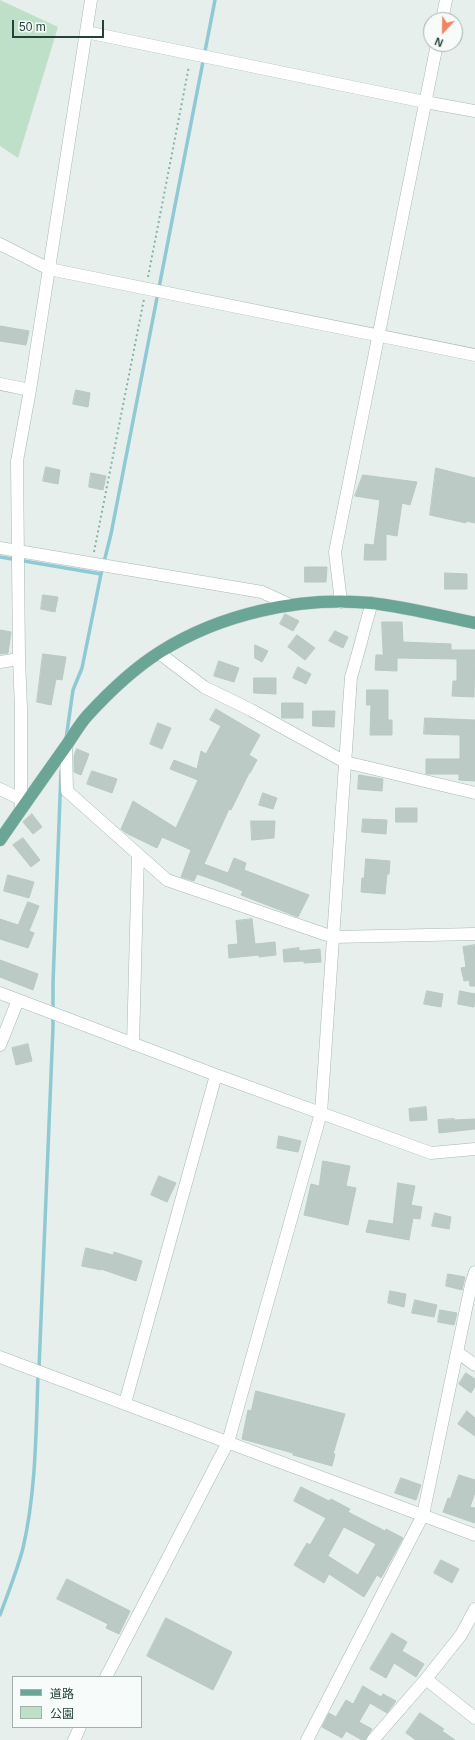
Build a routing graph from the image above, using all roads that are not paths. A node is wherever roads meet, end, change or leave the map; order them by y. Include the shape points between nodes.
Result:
1 (91, 0) edge
2 (446, 0) edge
3 (444, 12) edge
4 (86, 32) junction
5 (435, 52) edge
6 (425, 102) junction
7 (475, 111) edge
8 (0, 244) edge
9 (49, 269) junction
10 (378, 335) junction
11 (475, 355) edge
12 (0, 384) edge
13 (30, 390) junction
14 (0, 548) edge
15 (18, 552) junction
16 (341, 602) junction
17 (372, 604) junction
18 (290, 605) junction
19 (475, 624) edge
20 (159, 653) junction
21 (19, 658) junction
22 (0, 662) edge
23 (63, 750) junction
24 (345, 762) junction
25 (0, 789) edge
26 (475, 793) edge
27 (21, 805) junction
28 (0, 840) edge
29 (138, 854) junction
30 (475, 934) edge
31 (333, 937) junction
32 (0, 993) edge
33 (18, 1000) junction
34 (133, 1044) junction
35 (0, 1045) edge
36 (216, 1075) junction
37 (321, 1113) junction
38 (475, 1150) edge
39 (475, 1272) edge
40 (457, 1352) junction
41 (0, 1358) edge
42 (475, 1365) edge
43 (124, 1403) junction
44 (228, 1442) junction
45 (423, 1515) junction
46 (475, 1535) edge
47 (475, 1609) edge
48 (107, 1676) edge
49 (426, 1679) junction
50 (475, 1718) edge
51 (80, 1728) edge
52 (74, 1740) edge
53 (307, 1740) edge
54 (373, 1740) edge

1 - 4 street
2 - 3 street
4 - 6 street
4 - 9 street
5 - 6 street
6 - 7 street
6 - 10 street
8 - 9 street
9 - 10 street
9 - 13 street
10 - 11 street
10 - 16 street via 335,552
12 - 13 street
13 - 15 street via 17,461
14 - 15 street
15 - 18 street via 262,592
15 - 21 street
16 - 17 main road
16 - 18 main road
17 - 19 main road
17 - 24 street via 350,677
18 - 20 main road via 219,624 183,639
20 - 23 main road via 120,683 87,717
20 - 24 street via 204,687
21 - 22 street
21 - 27 street
23 - 27 main road
23 - 29 street via 67,791
24 - 26 street
24 - 31 street
25 - 27 street
27 - 28 main road
29 - 31 street via 168,880
29 - 34 street
30 - 31 street
31 - 37 street
32 - 33 street
33 - 34 street
33 - 35 street
34 - 36 street
36 - 37 street
36 - 43 street
37 - 38 street via 431,1153
37 - 44 street
39 - 40 street
40 - 42 street
40 - 45 street
41 - 43 street
43 - 44 street
44 - 45 street
44 - 48 street
45 - 46 street
45 - 53 street
47 - 49 street via 462,1635
49 - 50 street
49 - 54 street
51 - 52 street

